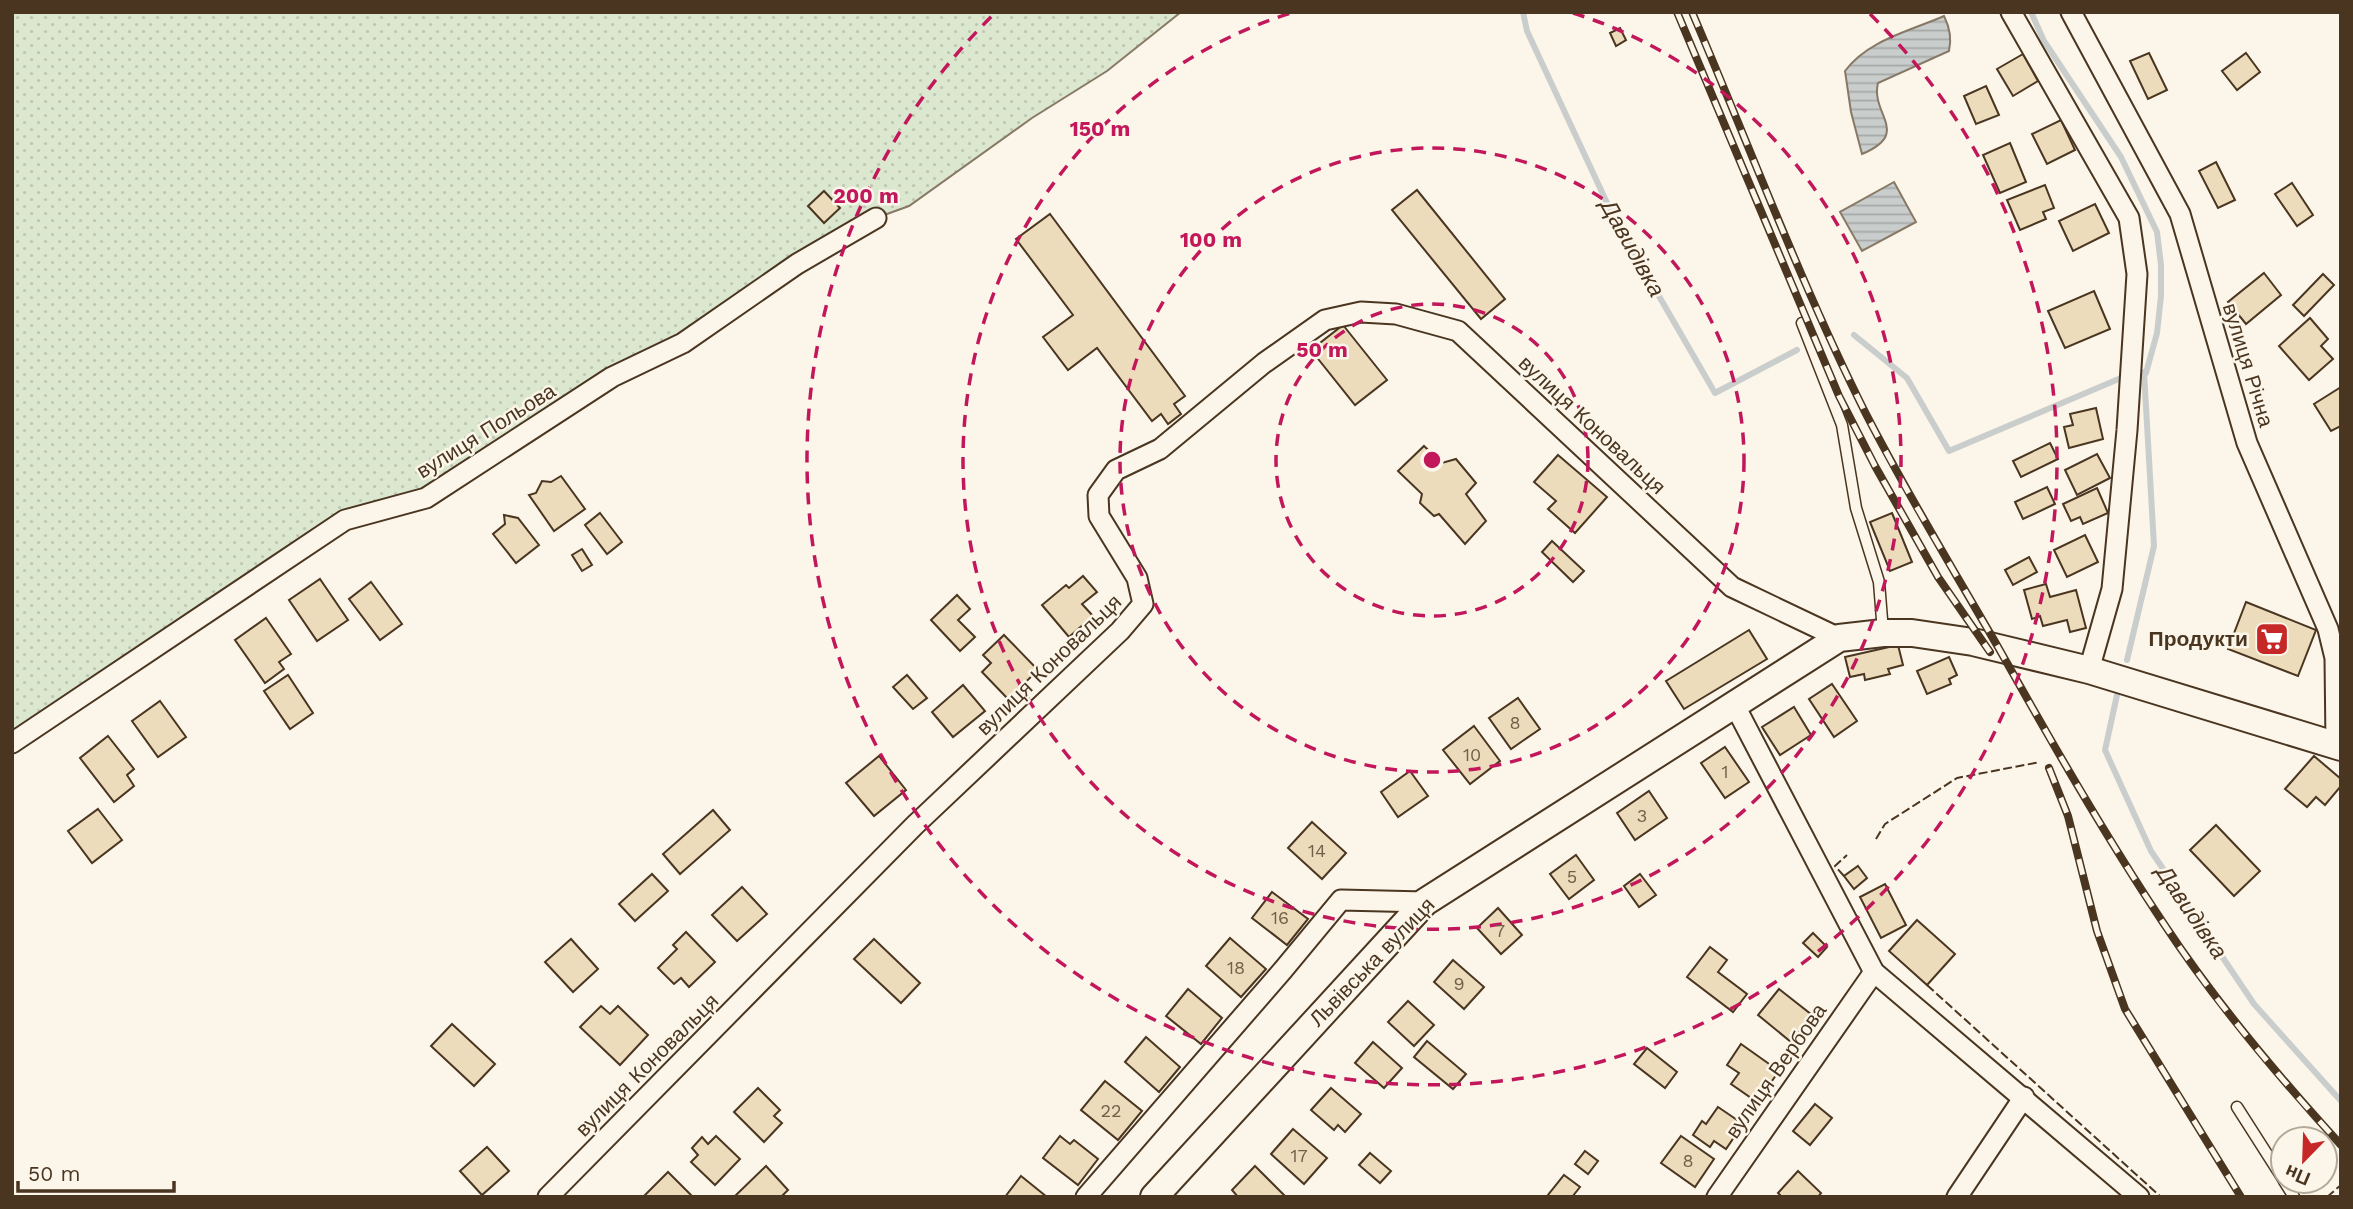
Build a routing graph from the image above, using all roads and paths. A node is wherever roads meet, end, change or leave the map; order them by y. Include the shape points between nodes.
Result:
1 (2011, 12) edge
2 (2071, 12) edge
3 (876, 218) dead end
4 (1802, 323) dead end
5 (1883, 633) junction
6 (1839, 638) junction
7 (2089, 670) junction
8 (1734, 704) junction
9 (12, 743) edge
10 (2338, 746) edge
11 (1425, 902) junction
12 (1874, 972) junction
13 (2024, 1097) junction
14 (2237, 1107) dead end
15 (2269, 1157) edge
16 (2135, 1195) edge
17 (548, 1197) edge
18 (1087, 1197) edge
19 (1154, 1197) edge
20 (1717, 1197) edge
21 (1957, 1197) edge

1 - 7 street via 2129,218 2137,274 2112,589
2 - 10 street, вулиця Річна via 2180,214 2247,443 2328,629 2335,658
3 - 9 street, вулиця Польова via 797,264 683,342 612,377 425,498 345,520
4 - 5 lane via 1842,425 1856,508 1879,582
5 - 6 street
5 - 7 street via 1973,642
6 - 8 street, Львівська вулиця
6 - 17 street, вулиця Коновальця via 1732,587 1458,331 1396,314 1361,312 1325,320 1264,363 1160,449 1116,470 1098,495 1099,516 1136,578 1143,604 1121,631 915,825
7 - 10 street
8 - 11 street, Львівська вулиця
8 - 12 street
11 - 18 street via 1341,901
11 - 19 street, Львівська вулиця
12 - 13 street
12 - 20 street, вулиця Вербова
13 - 16 street
13 - 21 street
14 - 15 lane

